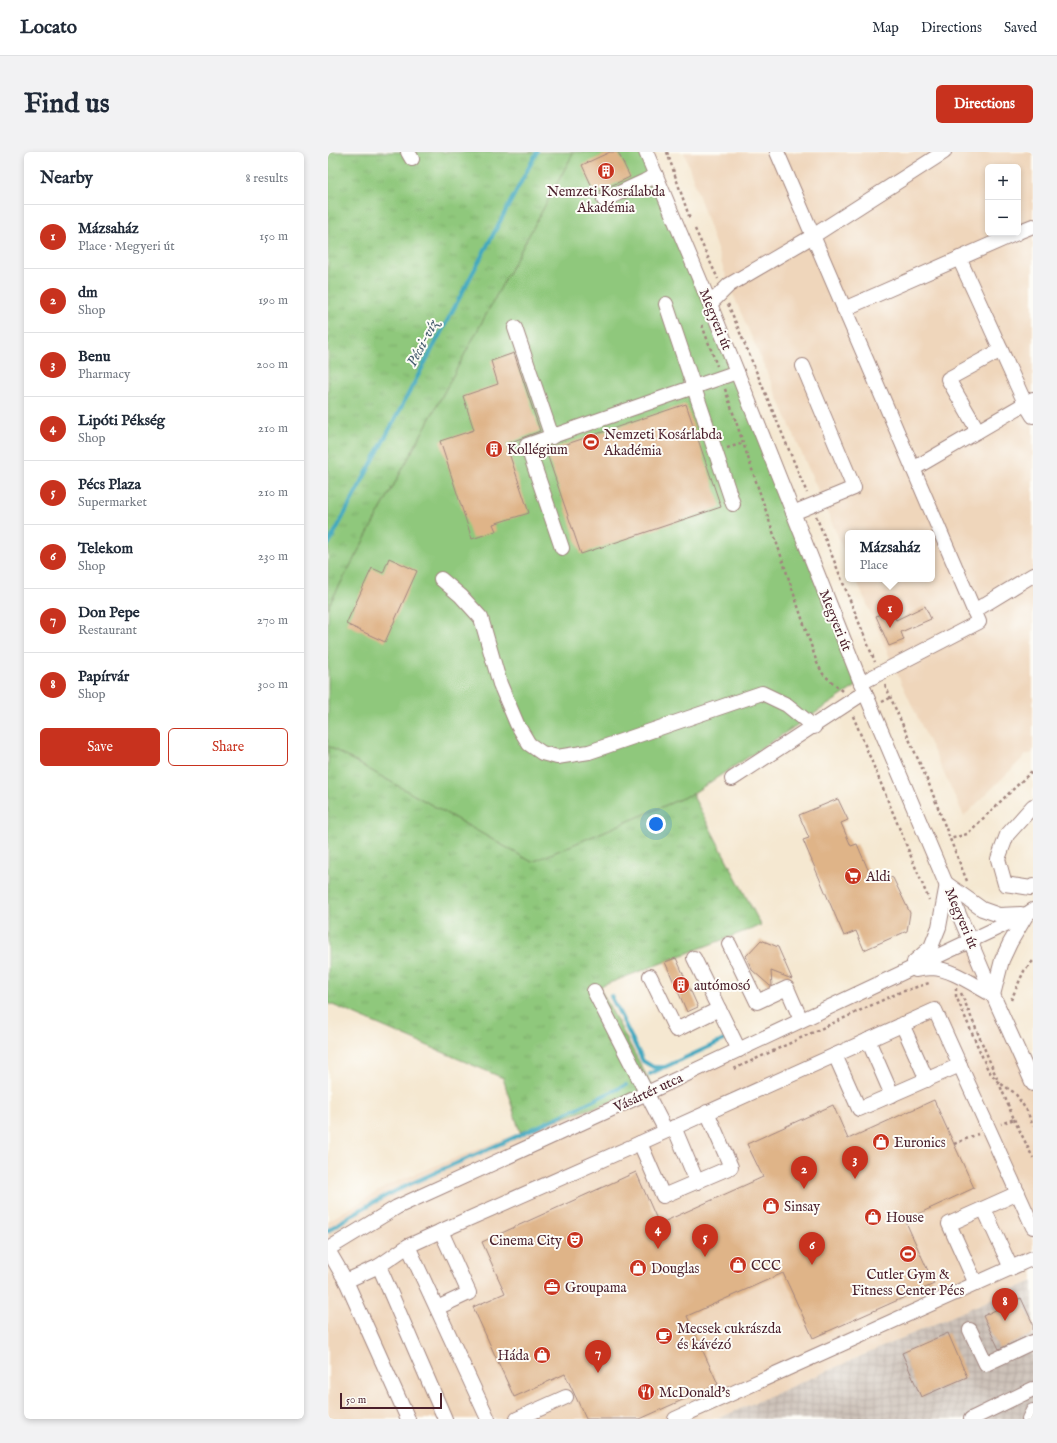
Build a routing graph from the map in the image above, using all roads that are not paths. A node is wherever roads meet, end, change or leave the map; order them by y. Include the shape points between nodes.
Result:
1 (646, 152) edge
2 (777, 152) edge
3 (944, 152) edge
4 (656, 175) junction
5 (604, 200) dead end
6 (1033, 226) edge
7 (1021, 231) edge
8 (813, 236) junction
9 (1010, 236) edge
10 (960, 258) junction
11 (666, 304) dead end
12 (710, 304) junction
13 (844, 309) junction
14 (515, 328) dead end
15 (1001, 350) junction
16 (803, 366) dead end
17 (737, 372) junction
18 (694, 387) junction
19 (1029, 401) edge
20 (1033, 416) edge
21 (978, 431) junction
22 (552, 437) junction
23 (913, 469) junction
24 (733, 504) dead end
25 (793, 513) junction
26 (562, 548) dead end
27 (1033, 576) edge
28 (441, 579) dead end
29 (974, 611) junction
30 (863, 688) junction
31 (814, 727) junction
32 (732, 779) dead end
33 (1033, 806) edge
34 (947, 884) junction
35 (1033, 886) edge
36 (1030, 912) edge
37 (971, 941) junction
38 (729, 944) dead end
39 (694, 958) dead end
40 (904, 972) junction
41 (650, 976) dead end
42 (594, 991) dead end
43 (993, 995) junction
44 (719, 1009) junction
45 (801, 1020) junction
46 (902, 1024) junction
47 (868, 1040) junction
48 (739, 1050) junction
49 (835, 1055) junction
50 (960, 1065) junction
51 (927, 1080) junction
52 (1033, 1084) edge
53 (647, 1093) junction
54 (892, 1095) junction
55 (707, 1112) junction
56 (670, 1129) junction
57 (640, 1143) junction
58 (697, 1182) junction
59 (1018, 1193) junction
60 (984, 1208) junction
61 (1033, 1228) edge
62 (441, 1231) junction
63 (408, 1246) junction
64 (328, 1249) edge
65 (1033, 1258) edge
66 (379, 1266) junction
67 (1011, 1268) junction
68 (346, 1282) junction
69 (976, 1284) junction
70 (437, 1308) junction
71 (970, 1330) dead end
72 (1033, 1342) edge
73 (1033, 1388) edge
74 (566, 1397) dead end
75 (1033, 1411) edge
76 (408, 1419) edge
77 (445, 1419) edge
78 (488, 1419) edge
79 (517, 1419) edge
80 (675, 1419) edge
81 (971, 1419) edge
82 (1029, 1419) edge

1 - 4 street, Megyeri út
2 - 8 street
3 - 8 street
4 - 5 street
4 - 12 street, Megyeri út
6 - 7 street
8 - 12 street via 729,285
8 - 13 street
9 - 10 street
10 - 13 street
10 - 15 street
11 - 18 street
12 - 17 street, Megyeri út
13 - 23 street
14 - 22 street
15 - 19 street
15 - 21 street via 948,379
16 - 25 street via 854,488
17 - 18 street
17 - 25 street, Megyeri út
18 - 22 street
18 - 24 street
19 - 20 street
19 - 21 street
21 - 23 street
22 - 26 street via 527,445
23 - 29 street
25 - 30 street, Megyeri út
27 - 29 street
28 - 31 street via 481,618 500,684 517,724 529,744 542,753 557,757 589,752 762,693 788,705
29 - 30 street via 979,622 880,674
30 - 31 street
30 - 34 street, Megyeri út
31 - 32 street
33 - 35 street via 1007,835 998,859 1005,884 1031,888
34 - 36 street via 982,909 999,915
34 - 37 street, Megyeri út
34 - 40 street via 939,928 931,947
36 - 37 street, Vásártér utca
36 - 43 street via 1002,960
37 - 40 street, Vásártér utca
37 - 43 street, Megyeri út
38 - 45 street via 758,1002 787,988
39 - 44 street
40 - 43 street via 932,968 957,975
40 - 45 street, Vásártér utca
41 - 44 street via 676,1030
42 - 53 street
43 - 52 street, Megyeri út
44 - 48 street
45 - 48 street, Vásártér utca
46 - 47 street
46 - 50 street via 935,1010
46 - 51 street
47 - 49 street
47 - 54 street
48 - 53 street, Vásártér utca
49 - 54 street via 859,1109
49 - 55 street
50 - 51 street
50 - 59 street
51 - 54 street
53 - 56 street
53 - 64 street, Vásártér utca via 398,1207
55 - 56 street
55 - 58 street via 731,1167
56 - 57 street
56 - 58 street
57 - 58 street via 663,1196
57 - 62 street
59 - 60 street
59 - 61 street
60 - 67 street
60 - 69 street via 949,1224
62 - 63 street
62 - 70 street via 469,1293
63 - 66 street
63 - 70 street
64 - 68 street
65 - 67 street
66 - 68 street
66 - 77 street
67 - 69 street
68 - 76 street
69 - 80 street
70 - 78 street
71 - 72 street via 986,1364
73 - 81 street
74 - 79 street
75 - 82 street

